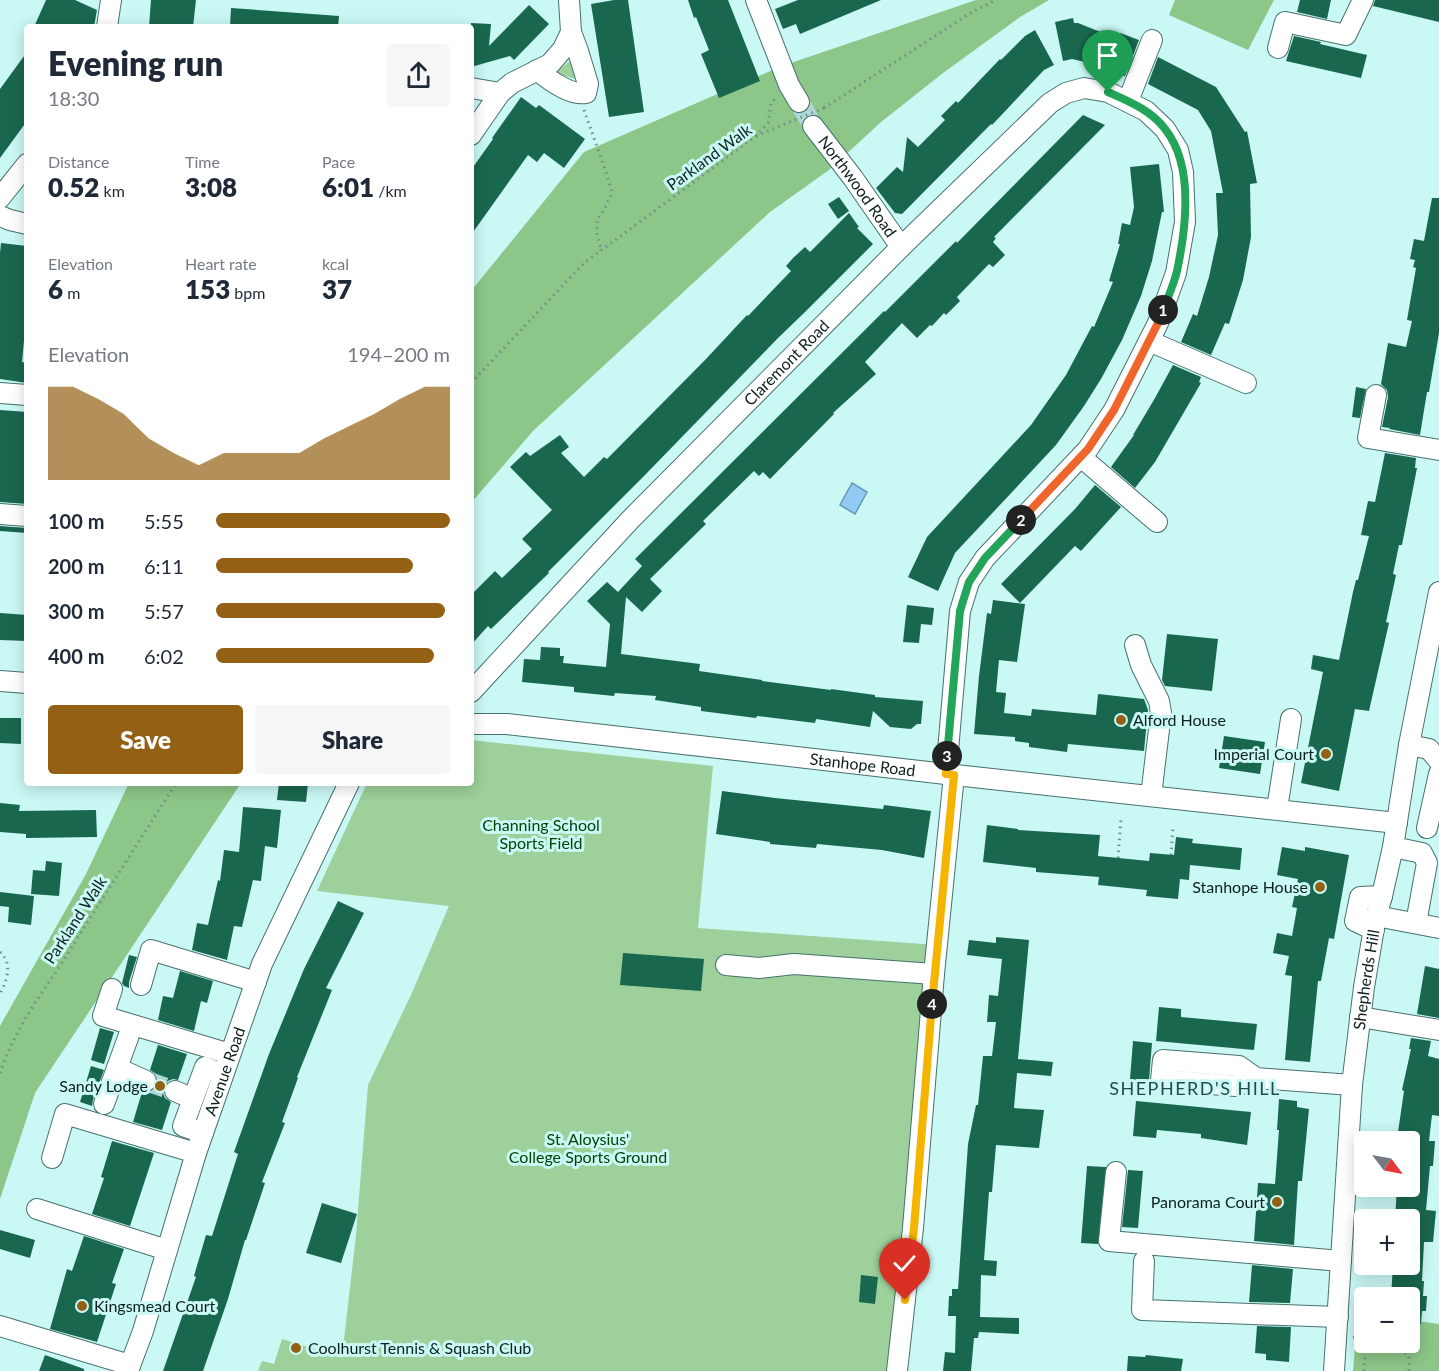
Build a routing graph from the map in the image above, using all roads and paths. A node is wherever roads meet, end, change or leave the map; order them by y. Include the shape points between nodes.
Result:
1 (111, 0) edge
2 (569, 0) edge
3 (756, 0) edge
4 (996, 0) edge
5 (1363, 0) edge
6 (107, 24) edge
7 (571, 32) junction
8 (1152, 40) dead end
9 (1278, 48) dead end
10 (537, 70) junction
11 (474, 89) edge
12 (500, 93) junction
13 (578, 94) junction
14 (794, 94) joint
15 (1129, 102) junction
16 (813, 126) tunnel mouth
17 (474, 131) edge
18 (756, 136) junction
19 (24, 168) edge
20 (0, 198) edge
21 (0, 216) edge
22 (24, 223) edge
23 (901, 247) junction
24 (584, 263) junction
25 (1149, 340) junction
26 (474, 380) edge
27 (1246, 383) dead end
28 (0, 393) edge
29 (24, 395) edge
30 (1376, 395) dead end
31 (1439, 450) edge
32 (1081, 457) junction
33 (0, 514) edge
34 (24, 516) edge
35 (1157, 522) dead end
36 (1438, 603) edge
37 (1135, 645) dead end
38 (1432, 662) edge
39 (0, 681) edge
40 (24, 683) edge
41 (474, 689) edge
42 (1291, 719) dead end
43 (474, 724) edge
44 (1408, 745) junction
45 (1439, 761) edge
46 (1439, 774) edge
47 (950, 775) junction
48 (174, 786) edge
49 (348, 786) edge
50 (1151, 796) junction
51 (1277, 809) junction
52 (1121, 819) dead end
53 (1398, 819) junction
54 (1173, 828) dead end
55 (1433, 830) edge
56 (1393, 847) junction
57 (1171, 855) dead end
58 (1118, 858) dead end
59 (1375, 923) junction
60 (1416, 923) junction
61 (1439, 928) edge
62 (0, 952) edge
63 (726, 965) dead end
64 (934, 974) junction
65 (256, 982) junction
66 (141, 985) dead end
67 (112, 989) dead end
68 (0, 994) edge
69 (1360, 1017) junction
70 (1439, 1030) edge
71 (129, 1035) dead end
72 (230, 1054) junction
73 (117, 1068) junction
74 (0, 1073) edge
75 (224, 1074) junction
76 (1256, 1078) dead end
77 (146, 1081) tunnel mouth
78 (1352, 1085) junction
79 (104, 1104) dead end
80 (203, 1133) junction
81 (196, 1153) junction
82 (52, 1158) dead end
83 (1116, 1172) dead end
84 (37, 1209) dead end
85 (167, 1250) junction
86 (1144, 1261) dead end
87 (1341, 1261) junction
88 (1338, 1317) junction
89 (0, 1326) edge
90 (0, 1334) edge
91 (1365, 1353) edge
92 (1405, 1353) edge
93 (125, 1369) edge
94 (897, 1371) edge
95 (1334, 1371) edge
96 (1364, 1371) edge
97 (1409, 1371) edge

1 - 6 street
2 - 7 street
3 - 14 street
4 - 18 path, Parkland Walk, bridge via 824,108
5 - 9 street via 1346,35 1285,22
7 - 10 street via 550,64
7 - 13 street via 588,84 586,93
8 - 15 street
10 - 12 street
10 - 13 street
11 - 12 street
12 - 17 street
13 - 24 path via 612,192 597,220 601,249
14 - 18 path via 771,103 768,123
15 - 23 street, Claremont Road via 1108,92 1083,88 1050,103
15 - 25 street, Claremont Road via 1165,129 1178,150 1184,172 1185,222 1176,273
16 - 23 street, Northwood Road
18 - 24 path, Parkland Walk
19 - 20 street
21 - 22 street
23 - 41 street, Claremont Road via 631,519
24 - 26 path, Parkland Walk
25 - 27 street
25 - 32 street, Claremont Road via 1114,410
28 - 29 street
30 - 31 street via 1368,438
32 - 35 street
32 - 47 street, Claremont Road via 985,558 969,582 960,611
33 - 34 street
36 - 38 street
37 - 50 street via 1161,713
38 - 44 street
39 - 40 street
42 - 51 street
43 - 47 street, Stanhope Road via 507,724
44 - 45 street via 1429,749
44 - 53 street
46 - 55 street
47 - 50 street, Stanhope Road
47 - 64 street, Claremont Road
48 - 74 path, Parkland Walk via 36,1000
49 - 65 street, Avenue Road
50 - 51 street, Stanhope Road
51 - 53 street, Stanhope Road
52 - 58 path
53 - 55 street, Stanhope Road
53 - 56 street
54 - 57 path
56 - 59 street via 1382,896 1360,897 1355,921
56 - 60 street via 1422,853 1427,863
59 - 60 street
59 - 69 street, Shepherds Hill
60 - 61 street
62 - 68 path via 9,971
63 - 64 street via 759,968 794,964
64 - 94 street, Claremont Road via 914,1228
65 - 66 street via 151,950
65 - 72 street, Avenue Road
67 - 72 street via 103,1016
69 - 70 street
69 - 78 street, Shepherds Hill
71 - 73 street
72 - 75 street, Avenue Road
73 - 77 street
73 - 79 street
75 - 80 street, Avenue Road
75 - 80 street via 205,1067 184,1095 183,1126
76 - 78 street
78 - 87 street, Shepherds Hill
80 - 81 street, Avenue Road
81 - 82 street via 65,1114
81 - 85 street, Avenue Road
83 - 87 street via 1109,1241
84 - 85 street
85 - 93 street, Avenue Road via 143,1331
86 - 88 street via 1142,1310
87 - 88 street, Shepherds Hill
88 - 95 street, Shepherds Hill
89 - 93 street
90 - 93 street
91 - 96 path
92 - 97 path via 1409,1356

